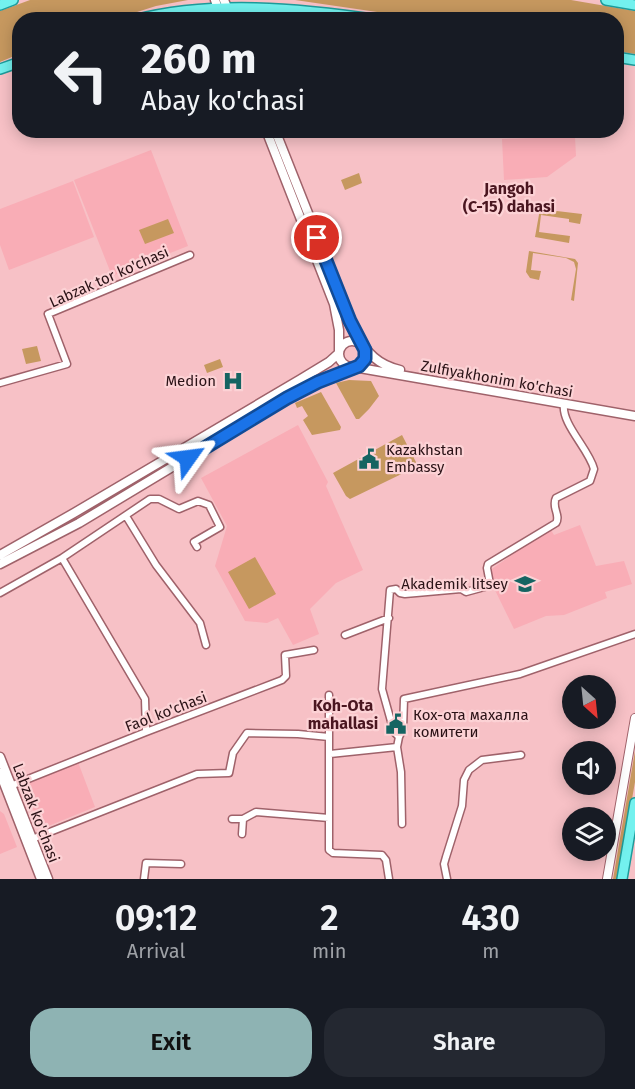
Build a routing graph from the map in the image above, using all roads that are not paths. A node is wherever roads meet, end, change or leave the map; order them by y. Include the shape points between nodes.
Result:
1 (14, 0) edge
2 (606, 0) edge
3 (220, 2) edge
4 (0, 5) edge
5 (635, 5) edge
6 (158, 12) edge
7 (320, 12) edge
8 (270, 138) edge
9 (278, 138) edge
10 (306, 220) junction
11 (190, 255) dead end
12 (363, 346) junction
13 (339, 353) junction
14 (354, 368) junction
15 (0, 383) edge
16 (564, 404) junction
17 (635, 411) edge
18 (635, 416) edge
19 (126, 516) junction
20 (197, 548) dead end
21 (0, 555) edge
22 (62, 558) junction
23 (0, 564) edge
24 (0, 593) edge
25 (389, 618) junction
26 (635, 634) edge
27 (345, 635) dead end
28 (206, 645) dead end
29 (314, 650) dead end
30 (329, 695) dead end
31 (635, 718) edge
32 (146, 732) junction
33 (399, 736) junction
34 (329, 737) junction
35 (398, 747) junction
36 (330, 754) junction
37 (521, 755) dead end
38 (0, 757) edge
39 (0, 773) edge
40 (9, 787) junction
41 (635, 803) edge
42 (329, 818) junction
43 (232, 819) dead end
44 (243, 819) junction
45 (402, 824) dead end
46 (243, 834) dead end
47 (32, 838) junction
48 (631, 856) edge
49 (181, 864) dead end
50 (41, 879) edge
51 (48, 879) edge
52 (144, 879) edge
53 (389, 879) edge
54 (447, 879) edge
55 (607, 879) edge
56 (622, 879) edge

1 - 4 main road
2 - 5 main road
3 - 6 main road
3 - 7 main road
8 - 10 main road
9 - 10 main road
10 - 12 main road
10 - 13 main road via 334,304
11 - 15 street, Labzak tor ko'chasi via 48,314 67,364
12 - 13 main road via 351,341
12 - 14 main road via 365,359
12 - 17 main road, Zulfiyakhonim ko'chasi via 376,360 392,368
13 - 14 main road via 343,364
13 - 21 main road via 301,380
14 - 16 main road, Zulfiyakhonim ko'chasi
14 - 23 main road via 287,398 79,523
16 - 18 main road, Zulfiyakhonim ko'chasi
16 - 25 street via 564,415 594,469 590,481 556,498 556,523 489,564 488,586 466,592 460,589 405,594 391,589
19 - 20 street via 154,498 179,509 198,501 208,505 220,527 194,542
19 - 22 street
19 - 28 street via 156,565 200,623
22 - 24 street
22 - 32 street via 145,699
25 - 27 street
25 - 33 street via 382,689 394,732
26 - 33 street via 520,674 404,699 403,729
29 - 32 street, Faol ko'chasi via 285,655 286,676 282,680
30 - 34 street
31 - 55 street
32 - 40 street, Faol ko'chasi
33 - 35 street
34 - 36 street
34 - 47 street via 247,734 233,753 229,773 197,774
35 - 36 street
35 - 45 street
36 - 42 street
37 - 54 street via 478,761 466,774 462,806 444,864
38 - 40 main road, Labzak ko'chasi
39 - 40 main road, Labzak ko'chasi
40 - 47 main road, Labzak ko'chasi
40 - 50 main road, Labzak ko'chasi
41 - 48 main road
42 - 44 street via 256,812
42 - 53 street via 330,852 382,855
43 - 44 street
44 - 46 street
47 - 51 main road, Labzak ko'chasi
48 - 56 main road
49 - 52 street via 146,863

